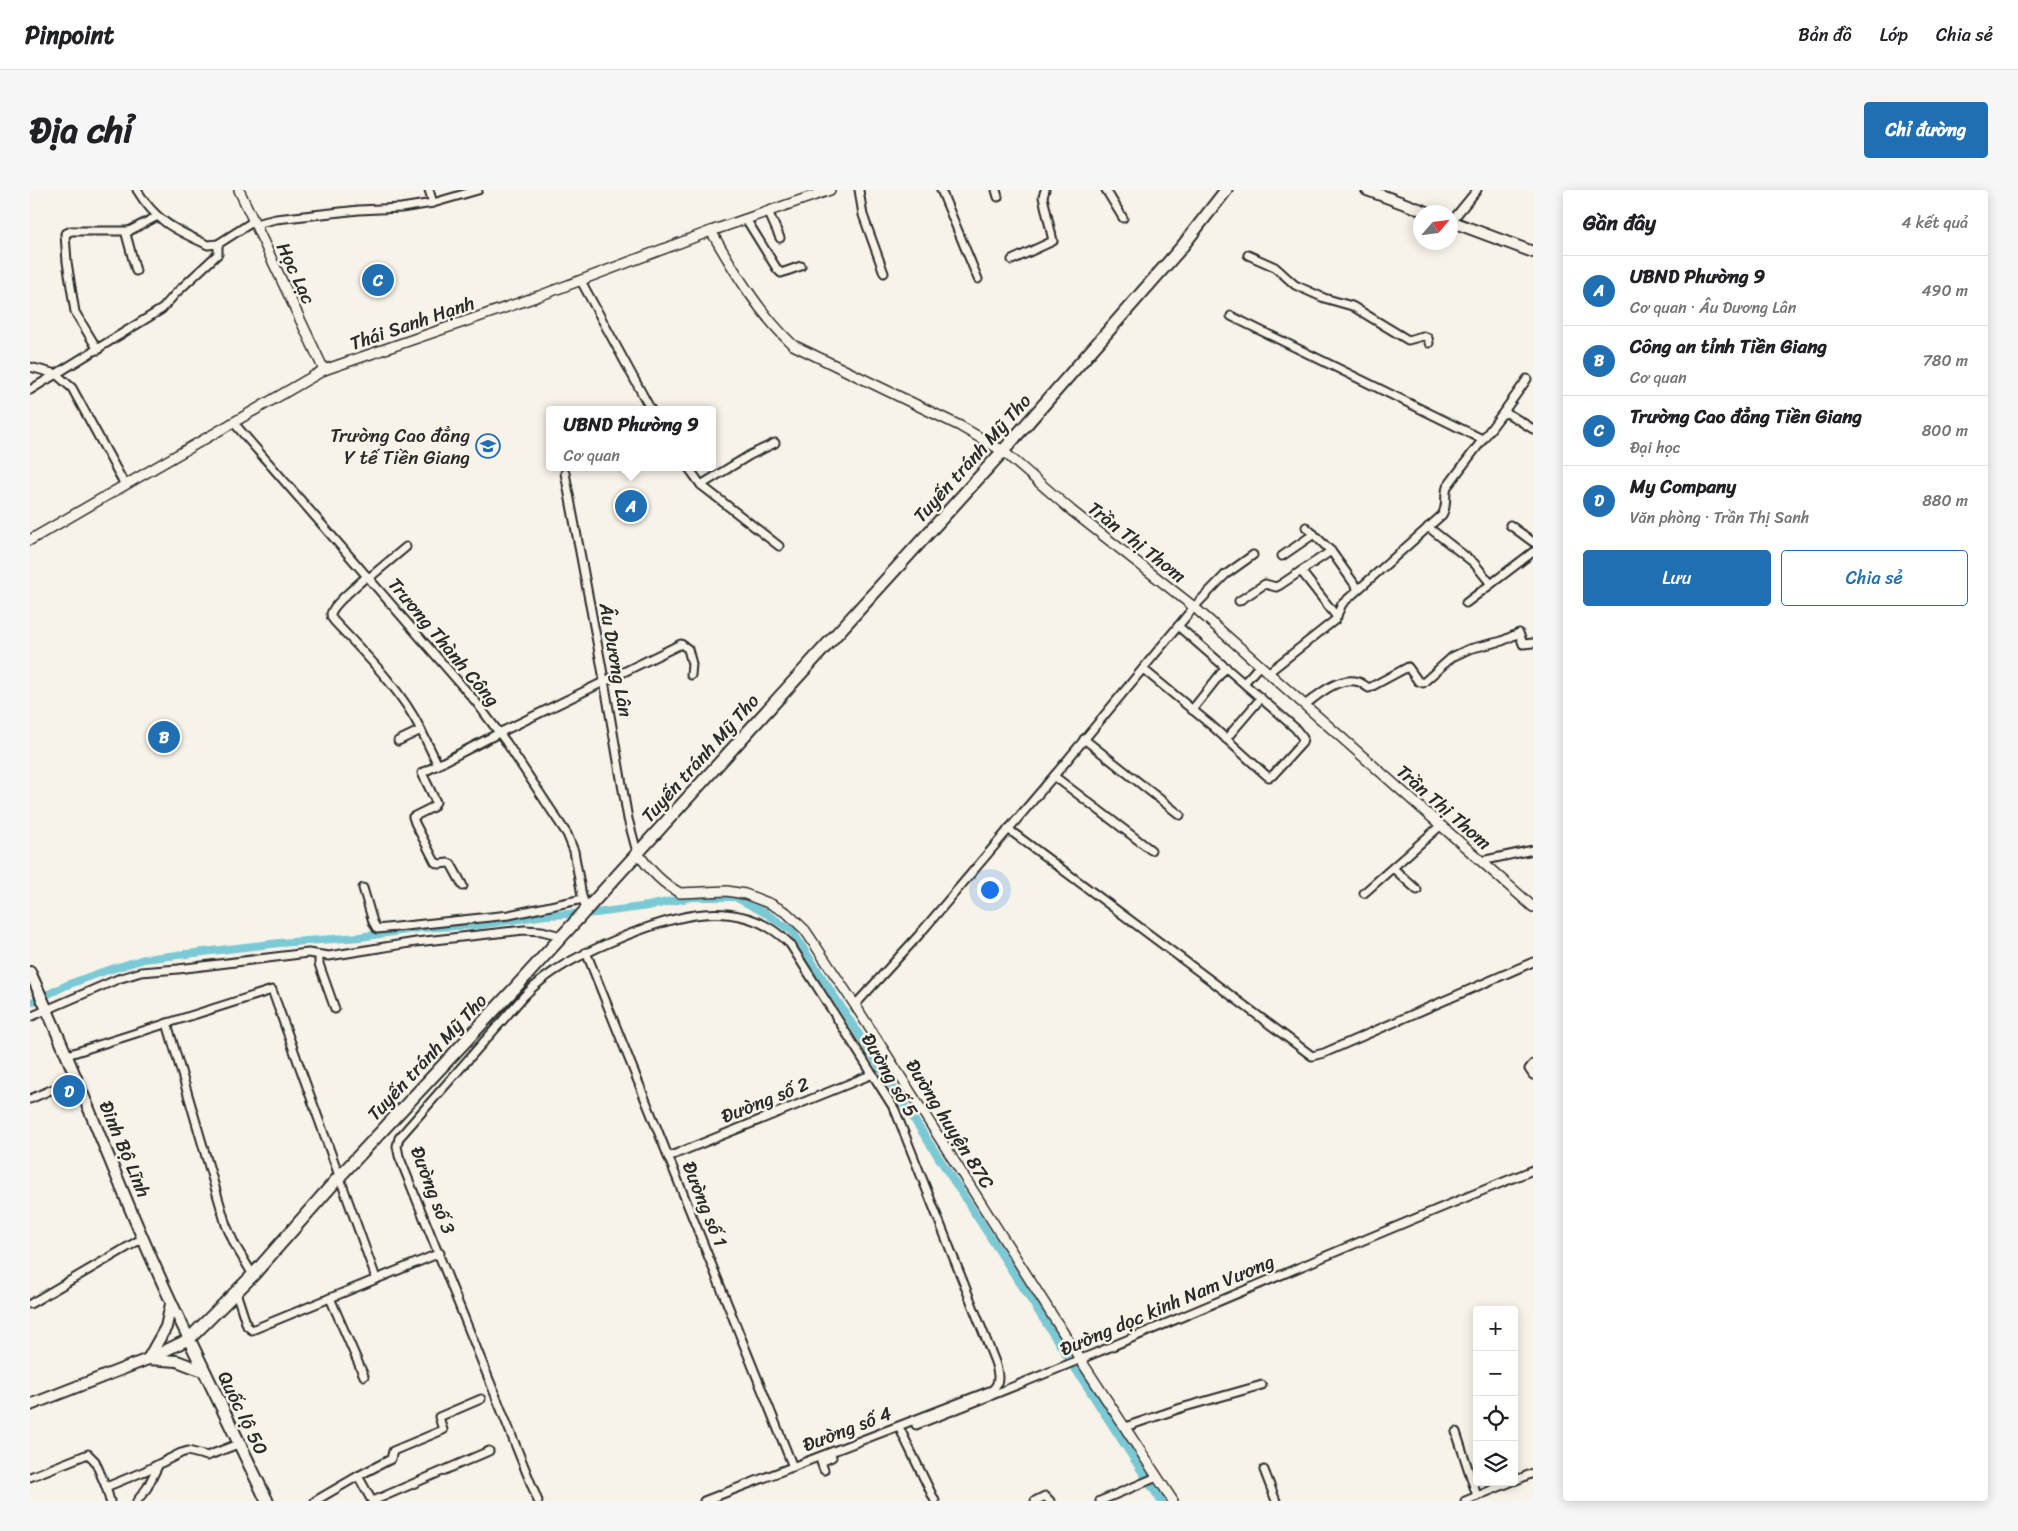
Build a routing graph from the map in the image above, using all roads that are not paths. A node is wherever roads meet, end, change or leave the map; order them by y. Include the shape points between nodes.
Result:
1 (137, 190) edge
2 (239, 190) edge
3 (429, 190) edge
4 (478, 190) edge
5 (830, 190) edge
6 (858, 190) edge
7 (941, 190) edge
8 (1045, 190) edge
9 (1106, 190) edge
10 (1226, 190) edge
11 (1367, 190) edge
12 (1477, 190) edge
13 (433, 203) junction
14 (1413, 207) edge
15 (768, 211) junction
16 (1458, 213) edge
17 (156, 217) junction
18 (1123, 218) dead end
19 (746, 219) junction
20 (254, 223) junction
21 (1458, 224) edge
22 (128, 231) junction
23 (711, 232) junction
24 (780, 238) dead end
25 (218, 244) junction
26 (1533, 252) edge
27 (1248, 255) dead end
28 (1012, 260) dead end
29 (801, 266) dead end
30 (136, 271) dead end
31 (884, 273) dead end
32 (978, 279) dead end
33 (581, 281) junction
34 (1232, 316) dead end
35 (1429, 343) dead end
36 (98, 350) junction
37 (30, 367) edge
38 (324, 370) junction
39 (56, 374) junction
40 (1527, 379) dead end
41 (30, 390) edge
42 (649, 406) edge
43 (1504, 414) junction
44 (233, 422) junction
45 (1533, 429) edge
46 (1482, 439) junction
47 (775, 442) dead end
48 (1003, 451) junction
49 (691, 471) edge
50 (564, 473) dead end
51 (126, 485) junction
52 (701, 485) junction
53 (1510, 525) dead end
54 (1306, 526) dead end
55 (1428, 527) junction
56 (1314, 534) junction
57 (30, 540) edge
58 (1533, 542) edge
59 (779, 546) dead end
60 (406, 547) dead end
61 (1331, 551) junction
62 (1533, 552) edge
63 (1253, 555) dead end
64 (1282, 556) dead end
65 (1301, 571) junction
66 (368, 577) junction
67 (1491, 584) junction
68 (1358, 589) junction
69 (1239, 601) dead end
70 (1466, 603) dead end
71 (1192, 609) junction
72 (1337, 617) junction
73 (1178, 626) junction
74 (1533, 643) edge
75 (1259, 666) junction
76 (1226, 667) junction
77 (1143, 669) junction
78 (1269, 672) junction
79 (691, 675) dead end
80 (604, 680) junction
81 (1246, 682) junction
82 (1261, 698) junction
83 (1305, 704) junction
84 (1192, 710) junction
85 (421, 730) junction
86 (499, 733) junction
87 (1226, 739) junction
88 (1084, 740) junction
89 (398, 741) dead end
90 (438, 765) junction
91 (1054, 776) junction
92 (1180, 815) dead end
93 (1440, 826) junction
94 (1008, 829) junction
95 (1151, 850) dead end
96 (1533, 850) edge
97 (637, 852) junction
98 (1481, 861) junction
99 (1393, 868) junction
100 (463, 886) dead end
101 (363, 888) dead end
102 (1417, 890) dead end
103 (1364, 893) dead end
104 (584, 906) junction
105 (1533, 907) edge
106 (563, 935) junction
107 (586, 952) junction
108 (319, 955) junction
109 (1533, 962) edge
110 (30, 972) edge
111 (515, 988) junction
112 (524, 996) junction
113 (855, 1005) junction
114 (46, 1008) junction
115 (335, 1009) dead end
116 (30, 1016) edge
117 (167, 1023) junction
118 (67, 1055) junction
119 (1533, 1064) edge
120 (873, 1074) junction
121 (1533, 1075) edge
122 (76, 1079) junction
123 (414, 1096) junction
124 (30, 1099) edge
125 (426, 1108) junction
126 (668, 1157) junction
127 (1533, 1170) edge
128 (340, 1177) junction
129 (144, 1238) junction
130 (440, 1253) junction
131 (253, 1275) junction
132 (376, 1278) junction
133 (236, 1292) junction
134 (330, 1298) junction
135 (30, 1304) edge
136 (171, 1304) junction
137 (188, 1339) junction
138 (148, 1359) junction
139 (1074, 1362) junction
140 (203, 1370) junction
141 (364, 1376) dead end
142 (998, 1381) joint
143 (1262, 1385) dead end
144 (480, 1399) dead end
145 (30, 1406) edge
146 (1125, 1427) junction
147 (901, 1431) junction
148 (1456, 1432) dead end
149 (238, 1444) junction
150 (490, 1451) dead end
151 (159, 1464) junction
152 (794, 1467) junction
153 (824, 1470) dead end
154 (1264, 1470) dead end
155 (1533, 1473) edge
156 (358, 1476) junction
157 (30, 1477) edge
158 (1154, 1478) junction
159 (1518, 1480) edge
160 (1503, 1486) edge
161 (106, 1487) junction
162 (1477, 1496) junction
163 (110, 1501) edge
164 (137, 1501) edge
165 (267, 1501) edge
166 (315, 1501) edge
167 (372, 1501) edge
168 (538, 1501) edge
169 (704, 1501) edge
170 (935, 1501) edge
171 (1035, 1501) edge
172 (1050, 1501) edge
173 (1100, 1501) edge
174 (1173, 1501) edge
175 (1276, 1501) edge
176 (1465, 1501) edge

1 - 17 street
2 - 20 street, Học Lạc
3 - 13 street
4 - 13 street
5 - 15 street, Thái Sanh Hạnh
6 - 31 street via 863,215
7 - 32 street
8 - 28 street via 1043,197 1053,241
9 - 18 street
10 - 48 highway, Tuyến tránh Mỹ Tho via 1181,248
11 - 14 main road
12 - 16 street
13 - 20 street
15 - 19 street, Thái Sanh Hạnh
15 - 24 street
17 - 22 street
17 - 25 street via 208,245
19 - 23 street, Thái Sanh Hạnh
19 - 29 street via 777,269 782,273
20 - 25 street
20 - 38 street, Học Lạc
21 - 26 main road
22 - 30 street
22 - 36 street via 71,231 65,234 75,312
23 - 33 street, Thái Sanh Hạnh
23 - 48 street, Trần Thị Thơm via 733,269 792,345 960,426
25 - 36 street via 218,254 162,309
27 - 35 street via 1275,267 1295,285 1352,306 1408,340 1423,336
33 - 38 street, Thái Sanh Hạnh
33 - 42 street
34 - 46 street
36 - 39 street
37 - 39 street
38 - 44 street, Thái Sanh Hạnh
39 - 41 street
39 - 51 street via 72,388
40 - 43 street
43 - 45 street
43 - 46 street
44 - 51 street, Thái Sanh Hạnh
44 - 66 street, Trương Thành Công
46 - 55 street via 1447,487 1445,511
47 - 52 street
48 - 71 street, Trần Thị Thơm
48 - 97 highway, Tuyến tránh Mỹ Tho
49 - 52 street
50 - 80 street, Âu Dương Lân
51 - 57 street, Thái Sanh Hạnh
52 - 59 street
53 - 58 street
54 - 56 street
55 - 67 street via 1468,558
55 - 68 street
56 - 61 street
56 - 64 street
60 - 66 street
61 - 65 street
61 - 68 street
62 - 67 street
63 - 71 street via 1225,575
65 - 69 street via 1276,587 1265,584
65 - 72 street
66 - 85 street via 344,597 332,612 332,618 410,708
66 - 86 street, Trương Thành Công
67 - 70 street
68 - 72 street via 1342,604
71 - 73 street
71 - 75 street, Trần Thị Thơm
72 - 78 street
73 - 76 street
73 - 77 street
74 - 83 street via 1524,644 1519,633 1452,657 1423,683 1418,682 1408,667 1369,688 1356,682 1336,685
75 - 78 street, Trần Thị Thơm
75 - 81 street
76 - 81 street
76 - 84 street
77 - 84 street
77 - 88 street
78 - 83 street, Trần Thị Thơm
79 - 80 street via 689,653 681,644
80 - 86 street
80 - 97 street, Âu Dương Lân via 628,819
81 - 82 street
82 - 87 street
82 - 87 street via 1300,733 1302,743 1269,776
83 - 93 street, Trần Thị Thơm
84 - 87 street
85 - 89 street
85 - 90 street
86 - 90 street
86 - 104 street, Trương Thành Công via 572,844
88 - 91 street
88 - 92 street
90 - 100 street via 422,773 436,804 414,818 436,862 451,864
91 - 94 street
91 - 95 street
93 - 98 street, Trần Thị Thơm
93 - 99 street
94 - 109 street via 1312,1056
94 - 113 street
96 - 98 street
97 - 104 highway, Tuyến tránh Mỹ Tho
97 - 113 street, Đường huyện 87C via 647,866 680,893 736,892 763,900 787,913 805,930
98 - 105 street, Trần Thị Thơm
99 - 102 street
99 - 103 street
101 - 104 street via 377,929
104 - 106 highway, Tuyến tránh Mỹ Tho
106 - 108 street via 524,930
106 - 111 highway, Tuyến tránh Mỹ Tho
107 - 112 street, Đường số 3 via 545,976
107 - 120 street, Đường số 5 via 643,928 683,916 718,913 760,922 790,944
107 - 126 street, Đường số 1
108 - 114 street via 308,953 141,972
108 - 115 street
110 - 114 main road, Đinh Bộ Lĩnh
111 - 112 street
111 - 123 highway, Tuyến tránh Mỹ Tho
112 - 125 street, Đường số 3
113 - 139 street, Đường huyện 87C
114 - 116 street
114 - 118 main road, Đinh Bộ Lĩnh
117 - 118 street
117 - 128 street via 272,990
117 - 131 street via 226,1225
118 - 122 main road, Đinh Bộ Lĩnh
119 - 121 street via 1528,1068
120 - 126 street, Đường số 2
120 - 142 street, Đường số 5 via 905,1134 994,1362
122 - 124 street
122 - 129 main road, Đinh Bộ Lĩnh
123 - 125 street
123 - 128 highway, Tuyến tránh Mỹ Tho
125 - 130 street, Đường số 3 via 399,1138 397,1146
126 - 152 street, Đường số 1
127 - 139 street, Đường dọc kinh Nam Vương
128 - 131 highway, Tuyến tránh Mỹ Tho
128 - 132 street
129 - 135 street
129 - 136 main road, Đinh Bộ Lĩnh
130 - 132 street
130 - 168 street, Đường số 3
131 - 133 highway, Tuyến tránh Mỹ Tho
132 - 134 street
133 - 134 street via 247,1326 252,1330
133 - 137 highway, Tuyến tránh Mỹ Tho
134 - 141 street
136 - 137 main road, Đinh Bộ Lĩnh
136 - 138 main road via 166,1328
137 - 138 main road
137 - 140 highway, Quốc lộ 50
138 - 140 main road via 177,1361
138 - 145 main road
139 - 146 street, Đường huyện 87C
139 - 147 street, Đường dọc kinh Nam Vương
140 - 149 highway, Quốc lộ 50
142 - 152 street, Đường số 4 via 992,1390
143 - 146 street
144 - 156 street via 439,1416 443,1430 393,1451 392,1459
146 - 158 street, Đường huyện 87C
147 - 153 street, Đường dọc kinh Nam Vương via 826,1459 821,1462
147 - 170 street
148 - 162 street
149 - 151 street via 207,1456 181,1453
149 - 165 highway, Quốc lộ 50
150 - 167 street
151 - 161 street
151 - 164 street
152 - 169 street, Đường số 4
154 - 175 street
155 - 159 street
156 - 166 street
156 - 167 street
157 - 161 street via 88,1454 95,1461
158 - 173 street
158 - 174 street, Đường huyện 87C
160 - 162 street
161 - 163 street
162 - 176 street
171 - 172 street via 1045,1496

